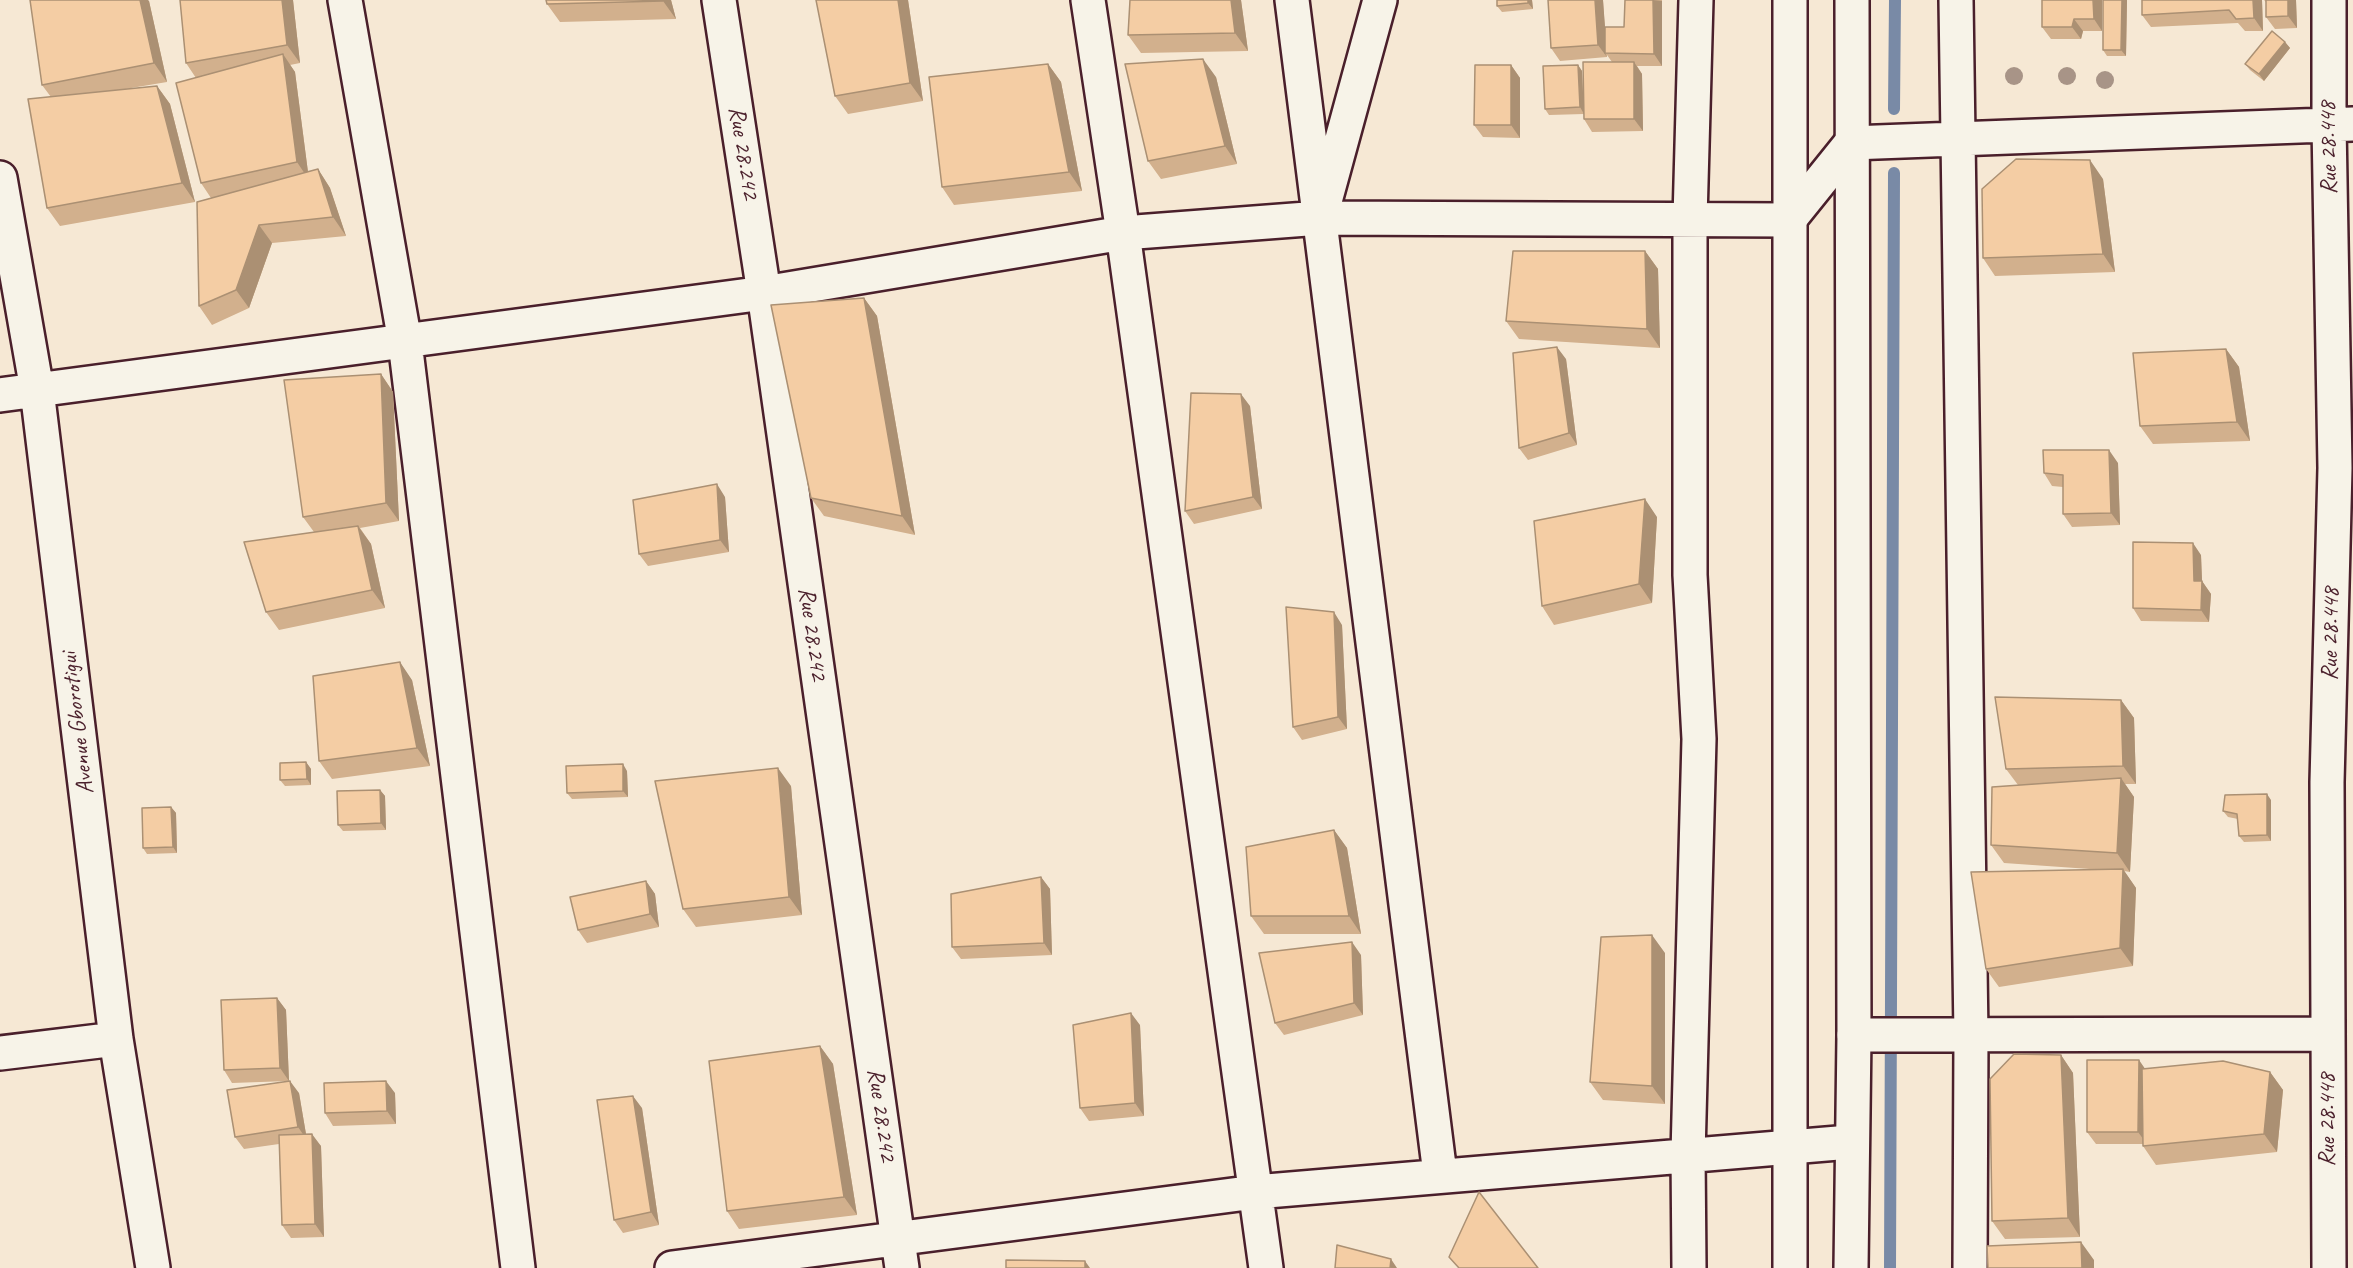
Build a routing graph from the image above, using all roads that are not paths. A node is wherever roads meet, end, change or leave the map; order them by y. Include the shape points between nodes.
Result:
1 (345, 0) edge
2 (719, 0) edge
3 (1088, 0) edge
4 (1292, 0) edge
5 (1380, 0) edge
6 (1696, 0) edge
7 (1790, 0) edge
8 (1852, 0) edge
9 (1956, 0) edge
10 (2329, 0) edge
11 (2341, 124) edge
12 (1957, 139) junction
13 (1851, 142) junction
14 (0, 178) edge
15 (1320, 218) junction
16 (1690, 219) junction
17 (1789, 220) junction
18 (1123, 233) junction
19 (764, 293) junction
20 (405, 342) junction
21 (37, 390) junction
22 (0, 395) edge
23 (2344, 467) edge
24 (2340, 782) edge
25 (2328, 1034) junction
26 (1854, 1035) junction
27 (1971, 1035) junction
28 (117, 1039) junction
29 (0, 1053) edge
30 (1851, 1142) junction
31 (1790, 1146) junction
32 (1688, 1154) junction
33 (1440, 1174) junction
34 (1255, 1192) junction
35 (900, 1254) edge
36 (153, 1268) edge
37 (518, 1268) edge
38 (672, 1268) edge
39 (1266, 1268) edge
40 (1689, 1268) edge
41 (1790, 1268) edge
42 (1851, 1268) edge
43 (1970, 1268) edge
44 (2329, 1268) edge

1 - 20 street
2 - 19 street, Rue 28.242
3 - 18 street
4 - 15 street
5 - 15 street
6 - 16 street
7 - 17 street
8 - 13 street
9 - 12 street
10 - 11 street, Rue 28.448
11 - 12 street
11 - 23 street, Rue 28.448
12 - 13 street
12 - 27 street
13 - 17 street
13 - 26 street
14 - 21 street, Avenue Gborotigui
15 - 16 street
15 - 18 street
15 - 33 street
16 - 17 street
16 - 32 street via 1690,575 1699,739
17 - 31 street
18 - 19 street
18 - 34 street
19 - 20 street
19 - 35 street, Rue 28.242
20 - 21 street
20 - 37 street
21 - 22 street
21 - 28 street, Avenue Gborotigui
23 - 24 street, Rue 28.448
24 - 25 street, Rue 28.448
25 - 27 street
25 - 44 street, Rue 28.448
26 - 27 street
26 - 30 street
27 - 43 street
28 - 29 street
28 - 36 street, Avenue Gborotigui
30 - 31 street
30 - 42 street
31 - 32 street
31 - 41 street
32 - 33 street
32 - 40 street
33 - 34 street
34 - 35 street
34 - 39 street
35 - 38 street

